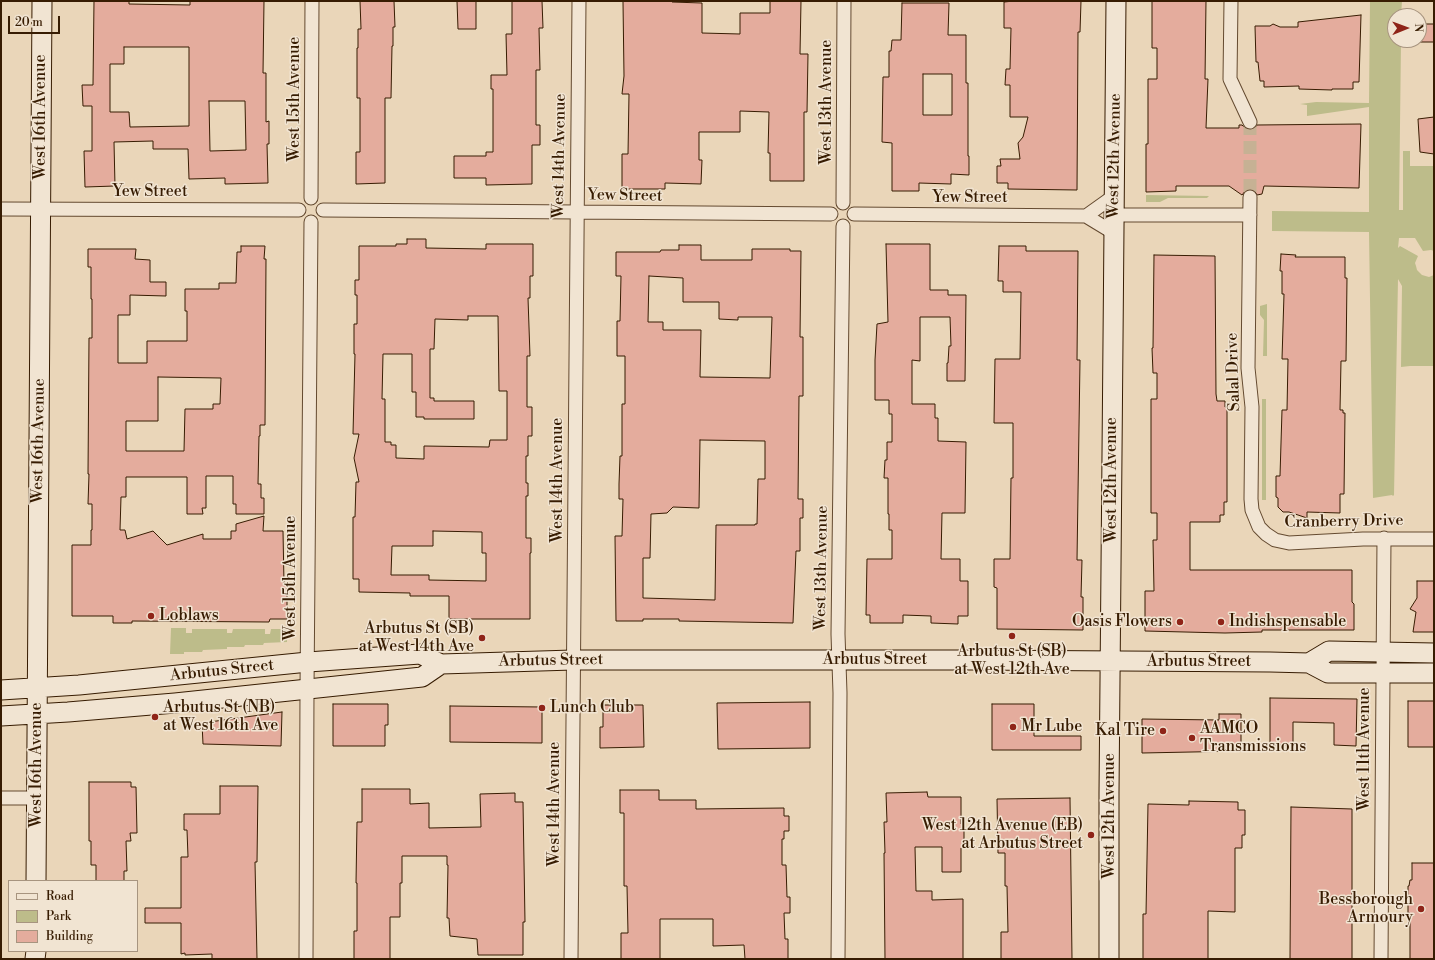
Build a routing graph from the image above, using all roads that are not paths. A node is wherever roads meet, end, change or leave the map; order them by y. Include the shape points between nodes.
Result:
1 (42, 1) edge
2 (312, 1) edge
3 (579, 1) edge
4 (844, 1) edge
5 (1116, 1) edge
6 (1231, 1) edge
7 (1250, 122) tunnel mouth
8 (1114, 196) junction
9 (1250, 197) tunnel mouth
10 (311, 198) junction
11 (843, 203) junction
12 (1, 209) edge
13 (41, 209) junction
14 (299, 210) junction
15 (323, 210) junction
16 (576, 212) junction
17 (831, 214) junction
18 (854, 214) junction
19 (1250, 215) junction
20 (1086, 216) junction
21 (311, 222) junction
22 (1114, 224) junction
23 (843, 226) junction
24 (1259, 527) joint
25 (1384, 538) junction
26 (1434, 539) edge
27 (1383, 652) junction
28 (1434, 653) edge
29 (573, 660) junction
30 (839, 660) junction
31 (308, 662) junction
32 (1110, 662) junction
33 (1309, 663) junction
34 (441, 664) junction
35 (1383, 673) junction
36 (1434, 673) edge
37 (37, 688) junction
38 (307, 689) junction
39 (1, 690) edge
40 (37, 714) junction
41 (1, 716) edge
42 (1, 798) edge
43 (36, 798) junction
44 (36, 880) edge
45 (306, 959) edge
46 (571, 959) edge
47 (838, 959) edge
48 (1109, 959) edge
49 (1381, 959) edge

1 - 13 main road, West 16th Avenue
2 - 10 street, West 15th Avenue
3 - 16 street, West 14th Avenue
4 - 11 street, West 13th Avenue
5 - 8 main road, West 12th Avenue
6 - 7 street via 1230,79
8 - 20 street
8 - 22 main road, West 12th Avenue
9 - 19 street, Salal Drive
10 - 14 street via 304,200
10 - 15 street via 321,203
11 - 17 street via 836,204
11 - 18 street via 849,205
12 - 13 street, Yew Street
13 - 14 street, Yew Street
13 - 37 main road, West 16th Avenue
14 - 21 street via 304,219
15 - 16 street, Yew Street
15 - 21 street via 321,217
16 - 17 street, Yew Street
16 - 29 street, West 14th Avenue
17 - 23 street via 833,221
18 - 20 street, Yew Street
18 - 23 street via 852,221
19 - 22 street
19 - 24 street, Salal Drive via 1248,368 1252,407 1251,500
20 - 22 street
21 - 31 street, West 15th Avenue
22 - 32 main road, West 12th Avenue
23 - 30 street, West 13th Avenue
24 - 25 street, Cranberry Drive via 1275,540 1289,543
25 - 26 street, Cranberry Drive
25 - 27 street, West 11th Avenue
27 - 28 main road, Arbutus Street
27 - 33 main road, Arbutus Street via 1329,652
27 - 35 street, West 11th Avenue
29 - 30 main road, Arbutus Street
29 - 34 main road, Arbutus Street
29 - 46 street, West 14th Avenue
30 - 32 main road, Arbutus Street
30 - 47 street, West 13th Avenue
31 - 34 main road, Arbutus Street via 420,654
31 - 37 main road, Arbutus Street
31 - 38 street, West 15th Avenue
32 - 33 main road, Arbutus Street
32 - 48 main road, West 12th Avenue
33 - 35 main road, Arbutus Street via 1328,673
34 - 38 main road, Arbutus Street via 422,677
35 - 36 main road, Arbutus Street
35 - 49 street, West 11th Avenue
37 - 39 main road, Arbutus Street
37 - 40 main road, West 16th Avenue
38 - 40 main road, Arbutus Street
38 - 45 street, West 15th Avenue
40 - 41 main road, Arbutus Street
40 - 43 main road, West 16th Avenue
42 - 43 street
43 - 44 main road, West 16th Avenue

